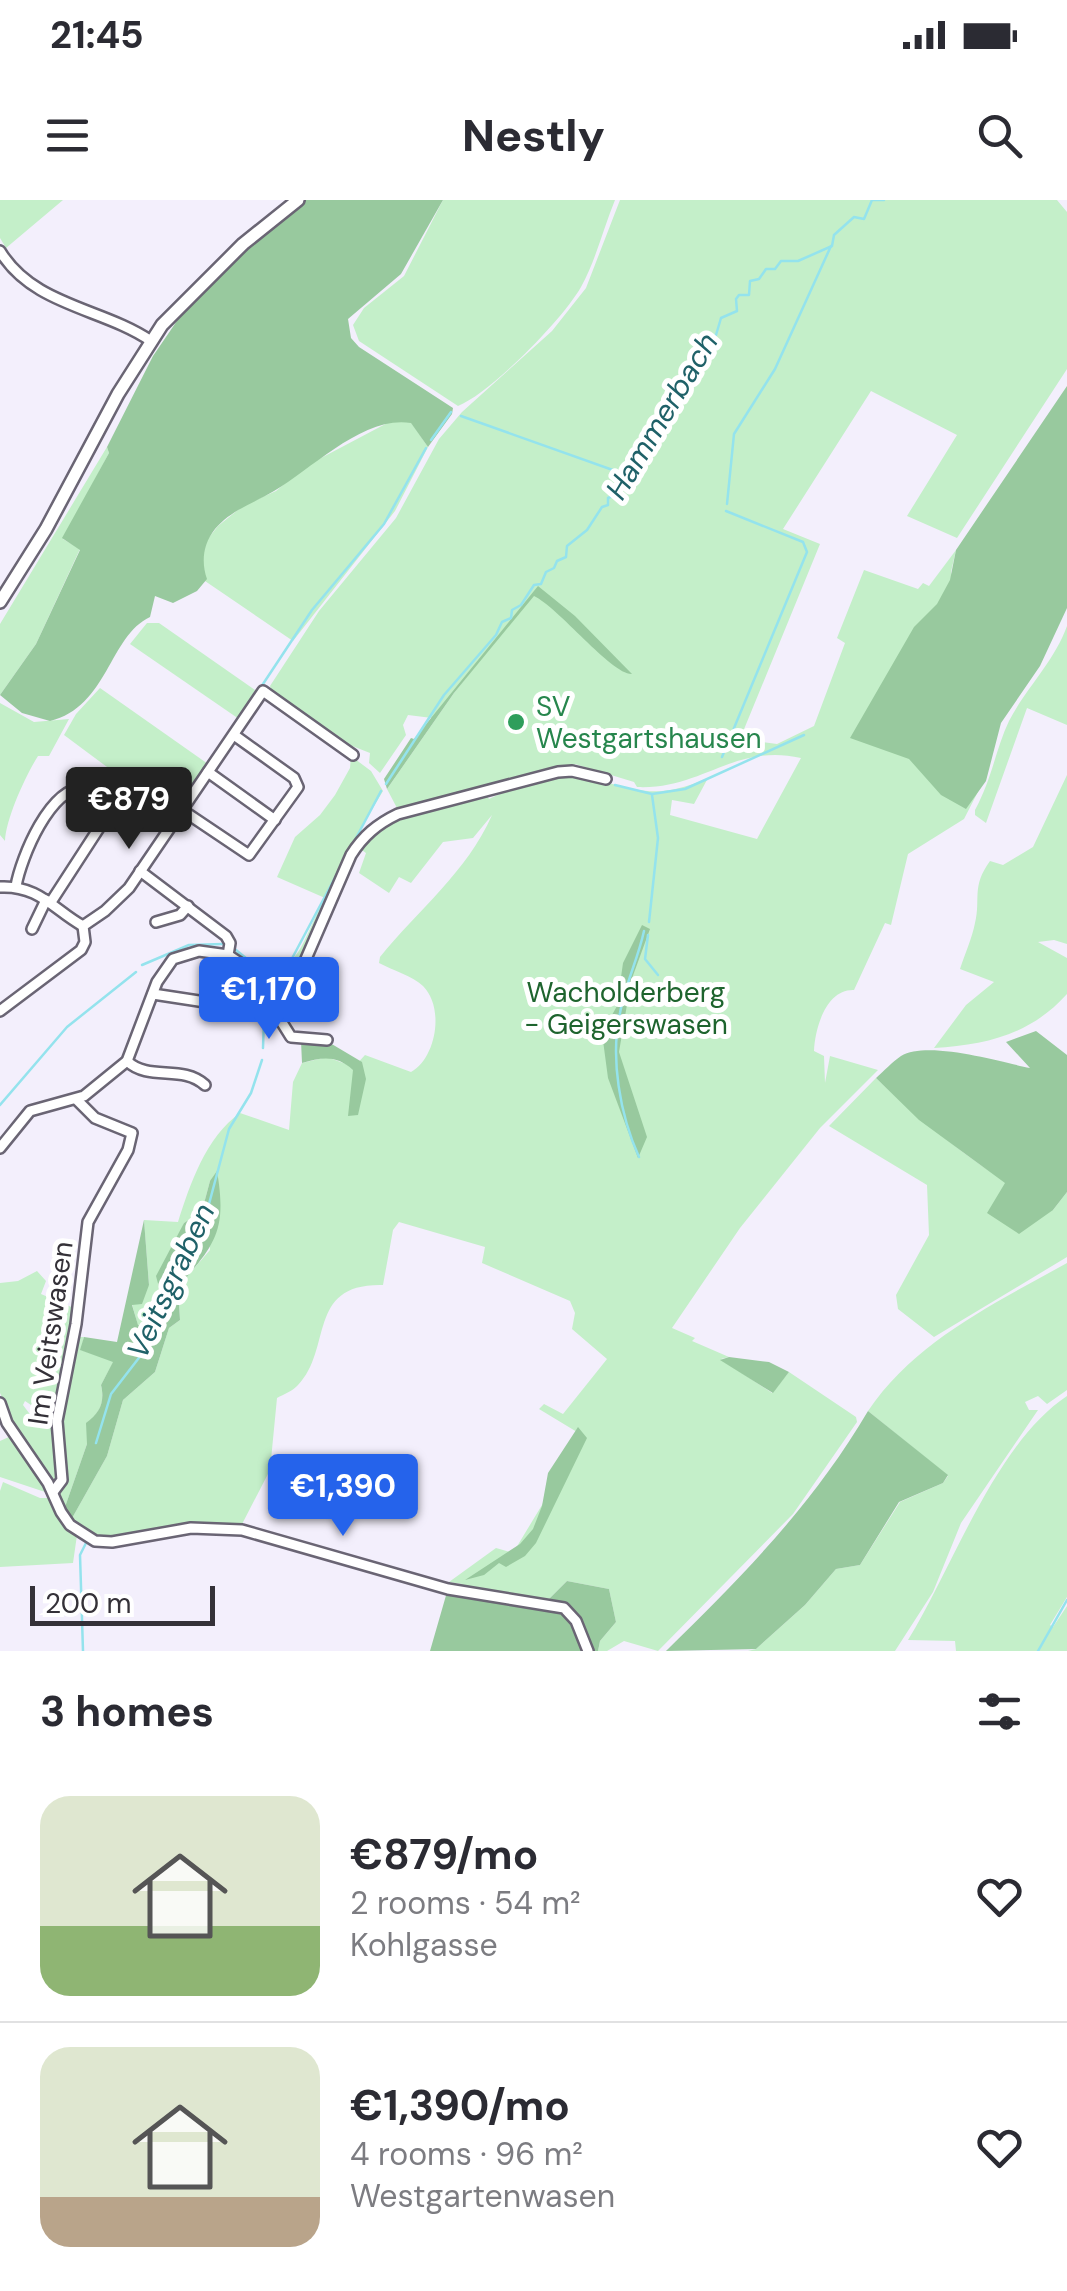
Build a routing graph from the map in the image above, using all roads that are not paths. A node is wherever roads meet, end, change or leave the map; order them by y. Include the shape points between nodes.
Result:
1 (298, 200) edge
2 (0, 251) edge
3 (151, 340) junction
4 (0, 602) edge
5 (234, 734) junction
6 (353, 755) dead end
7 (208, 772) junction
8 (606, 779) dead end
9 (182, 810) junction
10 (275, 820) junction
11 (140, 872) junction
12 (16, 886) junction
13 (0, 887) edge
14 (49, 901) junction
15 (188, 906) junction
16 (156, 922) dead end
17 (83, 926) junction
18 (32, 929) dead end
19 (228, 955) junction
20 (280, 982) junction
21 (153, 994) junction
22 (238, 1007) dead end
23 (0, 1011) edge
24 (327, 1040) dead end
25 (127, 1061) junction
26 (205, 1085) dead end
27 (77, 1100) junction
28 (0, 1148) edge
29 (0, 1402) edge
30 (53, 1492) junction
31 (588, 1651) edge

1 - 3 main road via 186,298
2 - 3 street via 49,295
3 - 4 main road
5 - 6 street via 263,692
5 - 7 street
5 - 10 street via 298,782
7 - 9 street
7 - 10 street
8 - 20 street via 558,772 382,821 359,842 302,968
9 - 10 street via 249,855
9 - 11 street
11 - 15 street
11 - 17 street
12 - 13 street
12 - 14 street
12 - 14 street via 23,856 46,816 72,791 85,788 110,812
14 - 17 street
14 - 18 street
15 - 16 street via 180,916
15 - 19 street via 226,936
17 - 23 street via 81,950
19 - 20 street
19 - 21 street via 200,951 173,959
20 - 24 street via 284,1029 299,1038
21 - 22 street
21 - 25 street
25 - 26 street via 152,1072 187,1073
25 - 27 street
27 - 28 street via 30,1112
27 - 30 street, Im Veitswasen via 96,1118 132,1133 88,1222 57,1421 62,1480
29 - 30 street
30 - 31 street via 70,1525 95,1540 191,1528 242,1530 448,1589 564,1608

